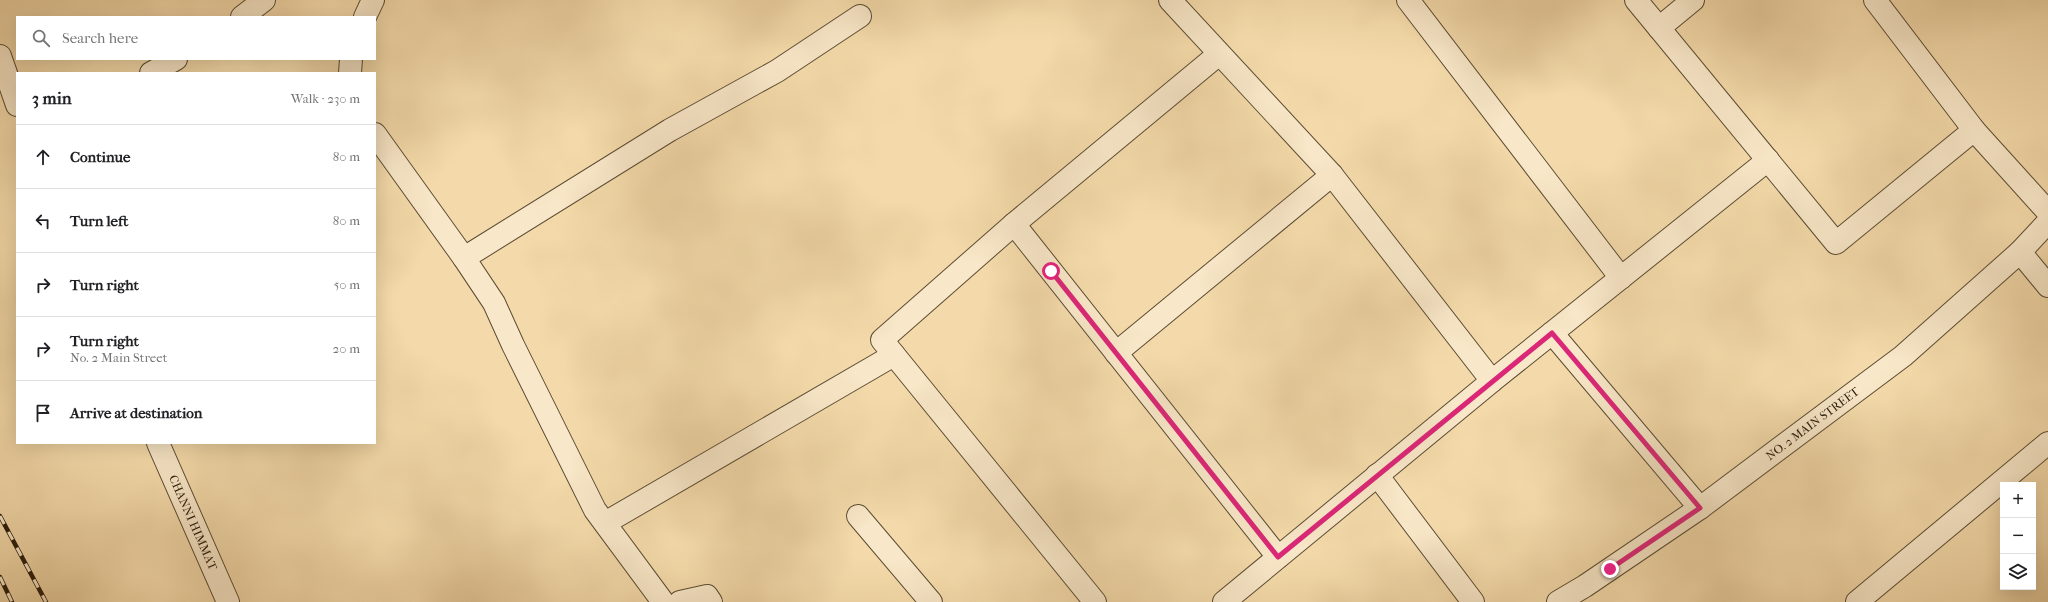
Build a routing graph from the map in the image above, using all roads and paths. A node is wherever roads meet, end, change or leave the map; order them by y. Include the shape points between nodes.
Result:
1 (373, 0) edge
2 (1170, 0) edge
3 (1408, 0) edge
4 (1636, 0) edge
5 (1693, 0) edge
6 (1875, 0) edge
7 (262, 1) edge
8 (243, 16) edge
9 (365, 16) edge
10 (860, 16) dead end
11 (1659, 28) junction
12 (1219, 54) junction
13 (0, 56) edge
14 (174, 60) edge
15 (351, 60) edge
16 (154, 72) edge
17 (350, 72) edge
18 (16, 103) edge
19 (1974, 130) junction
20 (376, 135) edge
21 (1768, 160) junction
22 (1332, 175) junction
23 (2048, 212) edge
24 (2048, 222) edge
25 (1014, 224) junction
26 (2020, 252) junction
27 (464, 258) junction
28 (1621, 278) junction
29 (2048, 286) edge
30 (1552, 333) junction
31 (1116, 353) junction
32 (894, 355) junction
33 (1492, 381) junction
34 (2048, 443) edge
35 (158, 444) edge
36 (1377, 475) junction
37 (1700, 508) junction
38 (858, 516) dead end
39 (604, 523) junction
40 (1278, 557) junction
41 (228, 602) edge
42 (663, 602) edge
43 (680, 602) edge
44 (711, 602) edge
45 (931, 602) edge
46 (1095, 602) edge
47 (1224, 602) edge
48 (1473, 602) edge
49 (1558, 602) edge
50 (1857, 602) edge

1 - 9 street
2 - 12 street
3 - 28 street
4 - 11 street
5 - 11 street
6 - 19 street
7 - 8 street
10 - 27 street via 776,71 670,130
11 - 21 street
12 - 22 street
12 - 25 street
13 - 18 street
14 - 16 street
15 - 17 street
19 - 21 street via 1836,243
19 - 23 street
20 - 27 street
21 - 28 street
22 - 31 street
22 - 33 street
24 - 26 street, NO. 2 MAIN STREET
25 - 31 street
25 - 32 street via 882,340
26 - 29 street
26 - 37 street, NO. 2 MAIN STREET via 1903,356
27 - 39 street via 494,303
28 - 30 street
30 - 33 street
30 - 37 street
31 - 40 street
32 - 39 street
32 - 46 street
33 - 36 street
34 - 50 street
35 - 41 street, CHANNI HIMMAT
36 - 40 street
36 - 48 street
37 - 49 street, NO. 2 MAIN STREET
38 - 45 street
39 - 42 street
40 - 47 street
43 - 44 street via 707,596

